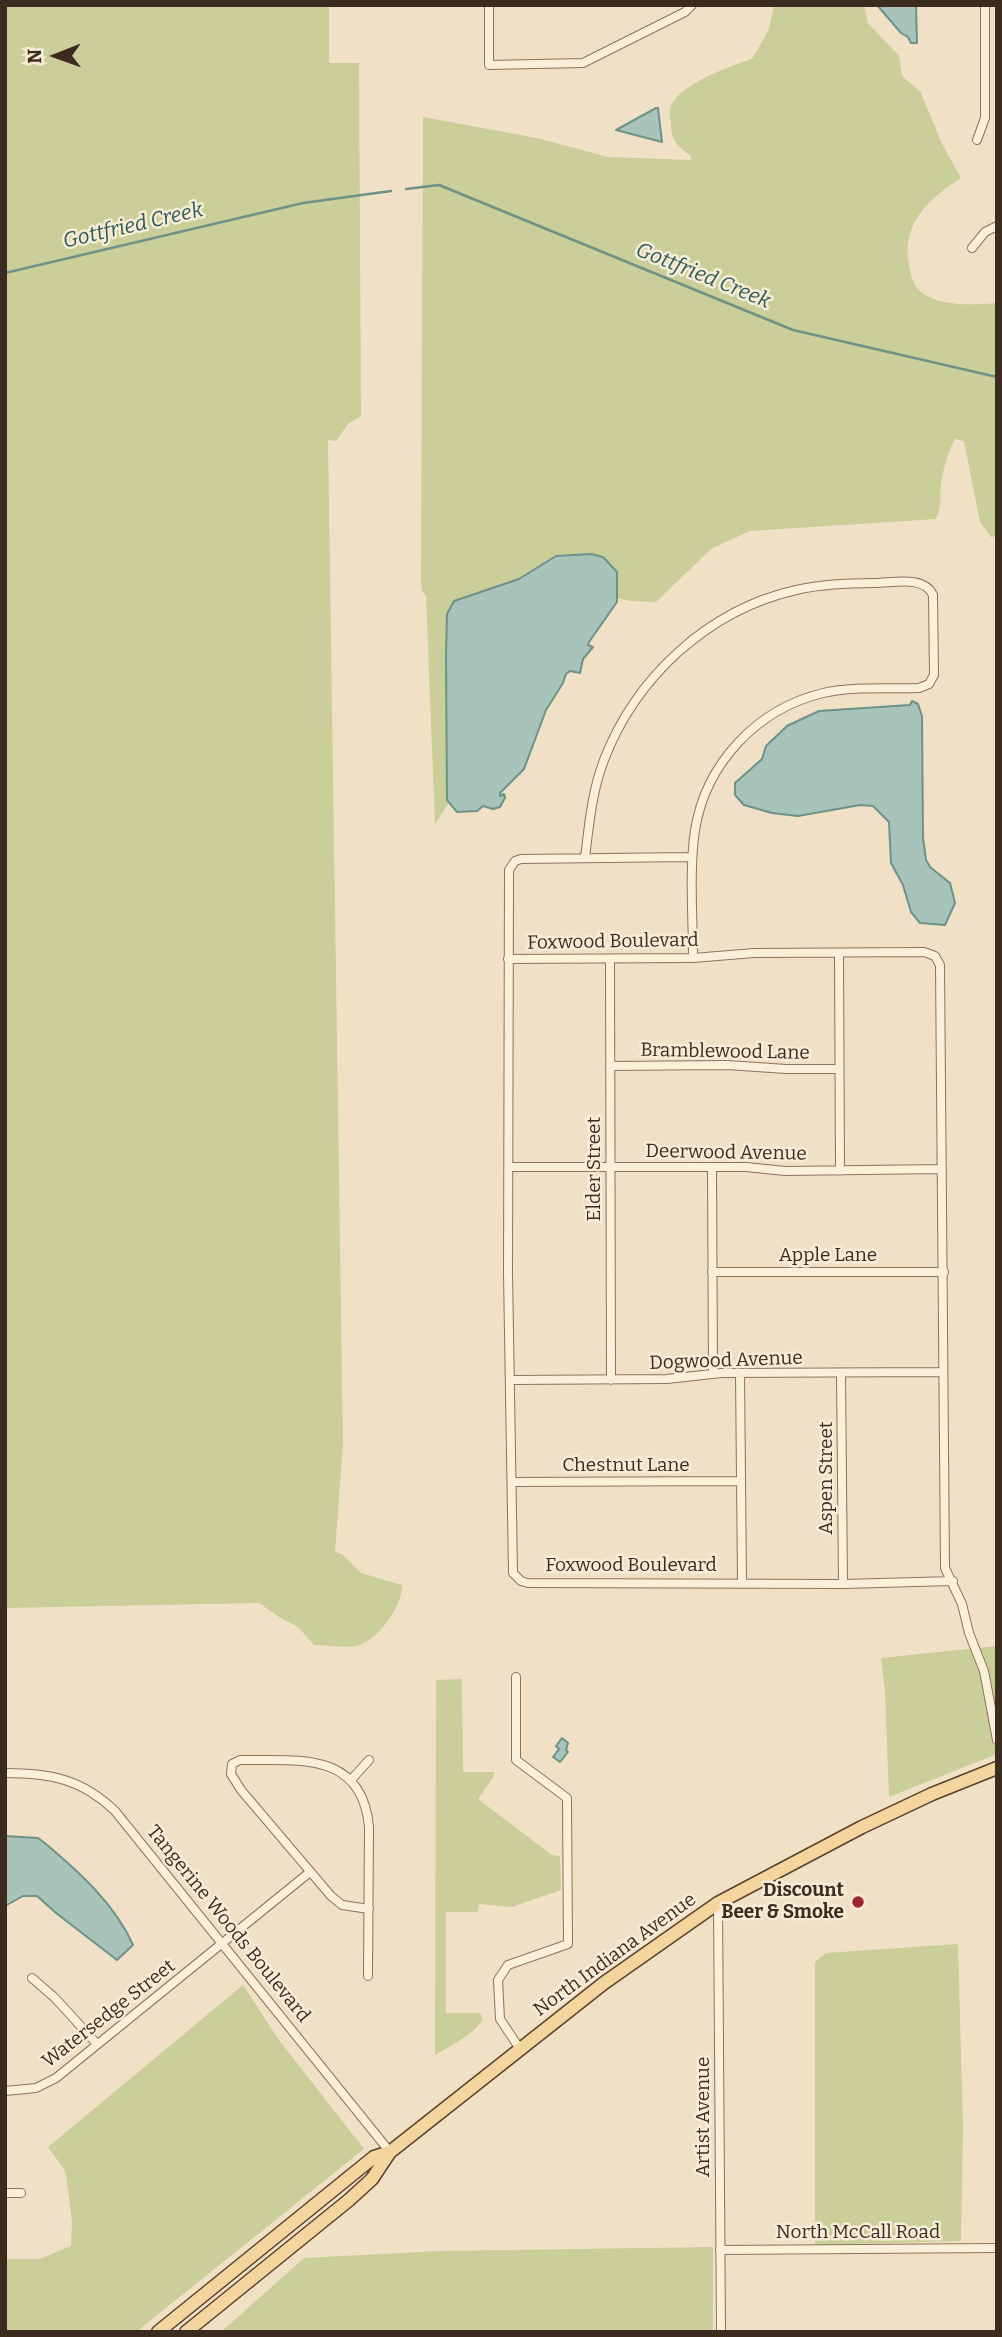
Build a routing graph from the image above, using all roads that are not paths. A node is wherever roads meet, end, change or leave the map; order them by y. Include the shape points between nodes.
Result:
1 (489, 5) edge
2 (692, 5) edge
3 (985, 5) edge
4 (977, 141) dead end
5 (997, 226) edge
6 (972, 248) dead end
7 (692, 857) junction
8 (585, 859) junction
9 (839, 953) junction
10 (693, 958) junction
11 (508, 959) junction
12 (610, 959) junction
13 (610, 1066) junction
14 (839, 1069) junction
15 (509, 1167) junction
16 (610, 1167) junction
17 (712, 1167) junction
18 (942, 1169) junction
19 (840, 1171) junction
20 (712, 1272) junction
21 (944, 1272) junction
22 (841, 1373) junction
23 (943, 1373) junction
24 (713, 1374) junction
25 (740, 1374) junction
26 (511, 1380) junction
27 (611, 1380) junction
28 (741, 1481) junction
29 (512, 1482) junction
30 (742, 1581) junction
31 (953, 1581) junction
32 (843, 1584) junction
33 (516, 1677) dead end
34 (997, 1740) edge
35 (369, 1760) dead end
36 (997, 1768) edge
37 (5, 1773) edge
38 (351, 1780) junction
39 (310, 1872) junction
40 (719, 1903) junction
41 (369, 1909) junction
42 (223, 1943) junction
43 (368, 1976) dead end
44 (32, 1978) dead end
45 (97, 2045) junction
46 (520, 2049) junction
47 (5, 2091) edge
48 (390, 2152) junction
49 (5, 2193) edge
50 (21, 2193) dead end
51 (997, 2248) edge
52 (720, 2250) junction
53 (158, 2332) edge
54 (186, 2332) edge
55 (721, 2332) edge

1 - 2 street via 489,65 583,63
3 - 4 street via 985,118
5 - 6 street
7 - 8 street
7 - 8 street via 697,818 711,780 733,747 763,720 824,693 929,684 934,675 933,595 925,584 846,583 794,591 739,610 690,642 647,685 614,735 595,788
7 - 10 street
8 - 11 street via 521,859 512,864 508,873
9 - 10 street, Foxwood Boulevard
9 - 14 street
9 - 18 street, Foxwood Boulevard via 924,952 938,960
10 - 12 street, Foxwood Boulevard
11 - 12 street, Foxwood Boulevard
11 - 15 street, Foxwood Boulevard
12 - 13 street, Elder Street
13 - 14 street, Bramblewood Lane
13 - 16 street, Elder Street
14 - 19 street
15 - 16 street, Deerwood Avenue
15 - 26 street, Foxwood Boulevard
16 - 17 street, Deerwood Avenue
16 - 27 street, Elder Street
17 - 19 street, Deerwood Avenue
17 - 20 street
18 - 19 street, Deerwood Avenue
18 - 21 street, Foxwood Boulevard
20 - 21 street, Apple Lane
20 - 24 street
21 - 23 street, Foxwood Boulevard
22 - 23 street, Dogwood Avenue
22 - 25 street, Dogwood Avenue
22 - 32 street, Aspen Street
23 - 31 street, Foxwood Boulevard via 945,1569
24 - 25 street, Dogwood Avenue
24 - 27 street, Dogwood Avenue
25 - 28 street
26 - 27 street, Dogwood Avenue
26 - 29 street, Foxwood Boulevard
28 - 29 street, Chestnut Lane
28 - 30 street
29 - 30 street, Foxwood Boulevard via 512,1569 522,1581
30 - 32 street, Foxwood Boulevard
31 - 32 street, Foxwood Boulevard
31 - 34 street, Foxwood Boulevard via 984,1671
33 - 46 street via 516,1760 567,1798 568,1838 568,1944 508,1965 498,1980 500,2019
35 - 38 street
36 - 40 main road, North Indiana Avenue via 862,1827
37 - 42 street, Tangerine Woods Boulevard via 60,1778 102,1799
38 - 39 street via 337,1769 312,1761 240,1760 232,1764 241,1790
38 - 41 street via 368,1814
39 - 41 street via 342,1905
39 - 42 street, Watersedge Street
40 - 46 main road, North Indiana Avenue via 604,1983
40 - 52 street, Artist Avenue
41 - 43 street
42 - 45 street, Watersedge Street
42 - 48 street, Tangerine Woods Boulevard
44 - 45 street
45 - 47 street, Watersedge Street via 44,2085
46 - 48 main road, North Indiana Avenue
48 - 53 main road, North Indiana Avenue via 374,2157
48 - 54 main road, North Indiana Avenue via 372,2179 349,2200
49 - 50 street
51 - 52 street, North McCall Road
52 - 55 street, Artist Avenue

